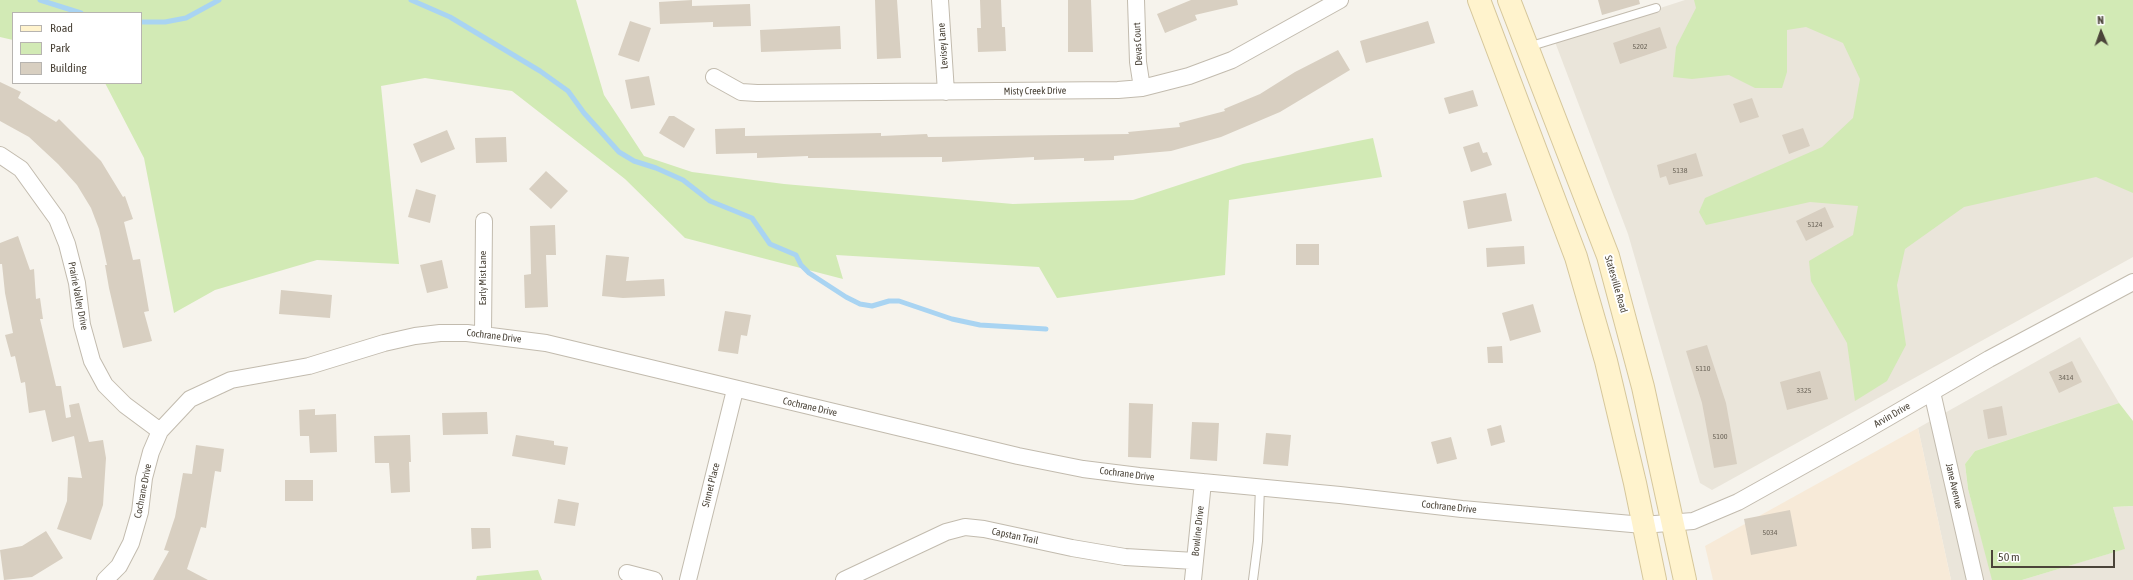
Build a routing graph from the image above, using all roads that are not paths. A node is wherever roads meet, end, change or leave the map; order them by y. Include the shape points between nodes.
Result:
1 (940, 0) edge
2 (1136, 0) edge
3 (1340, 0) edge
4 (1478, 0) edge
5 (1509, 0) edge
6 (1656, 8) dead end
7 (1528, 48) junction
8 (714, 77) dead end
9 (1142, 88) junction
10 (946, 92) junction
11 (0, 155) edge
12 (484, 221) dead end
13 (2133, 282) edge
14 (483, 334) junction
15 (735, 390) junction
16 (1932, 392) junction
17 (160, 431) junction
18 (1203, 482) junction
19 (1260, 487) junction
20 (1674, 524) junction
21 (1643, 525) junction
22 (1195, 561) junction
23 (627, 573) dead end
24 (105, 580) edge
25 (654, 580) edge
26 (688, 580) edge
27 (844, 580) edge
28 (1193, 580) edge
29 (1253, 580) edge
30 (1655, 580) edge
31 (1685, 580) edge
32 (1975, 580) edge

1 - 10 street, Levisey Lane
2 - 9 street, Devas Court via 1138,62
3 - 9 street, Misty Creek Drive via 1232,60 1189,76
4 - 21 main road via 1576,257 1606,361
5 - 7 main road, Statesville Road
6 - 7 lane
7 - 20 main road, Statesville Road via 1608,256 1641,380
8 - 10 street, Misty Creek Drive via 741,92 756,93
9 - 10 street, Misty Creek Drive
11 - 17 street, Prairie Valley Drive via 20,169 57,218 77,283 82,325 92,361 104,385 125,405
12 - 14 street, Early Mist Lane
13 - 16 street, Arvin Drive
14 - 15 street, Cochrane Drive via 553,345
14 - 17 street, Cochrane Drive via 440,333 415,336 309,366 231,380 190,399
15 - 18 street, Cochrane Drive via 1084,469
15 - 26 street, Sinnet Place
16 - 20 street, Arvin Drive via 1738,502 1704,518
16 - 32 street, Jane Avenue
17 - 24 street, Cochrane Drive via 144,478 140,512 131,543 118,566
18 - 19 street, Cochrane Drive
18 - 22 street, Bowline Drive
19 - 21 street, Cochrane Drive
19 - 29 lane via 1258,542
20 - 21 street, Arvin Drive
20 - 31 main road, Statesville Road
21 - 30 main road
22 - 27 street, Capstan Trail via 1125,557 984,529 965,528 946,532
22 - 28 street, Bowline Drive
23 - 25 street

